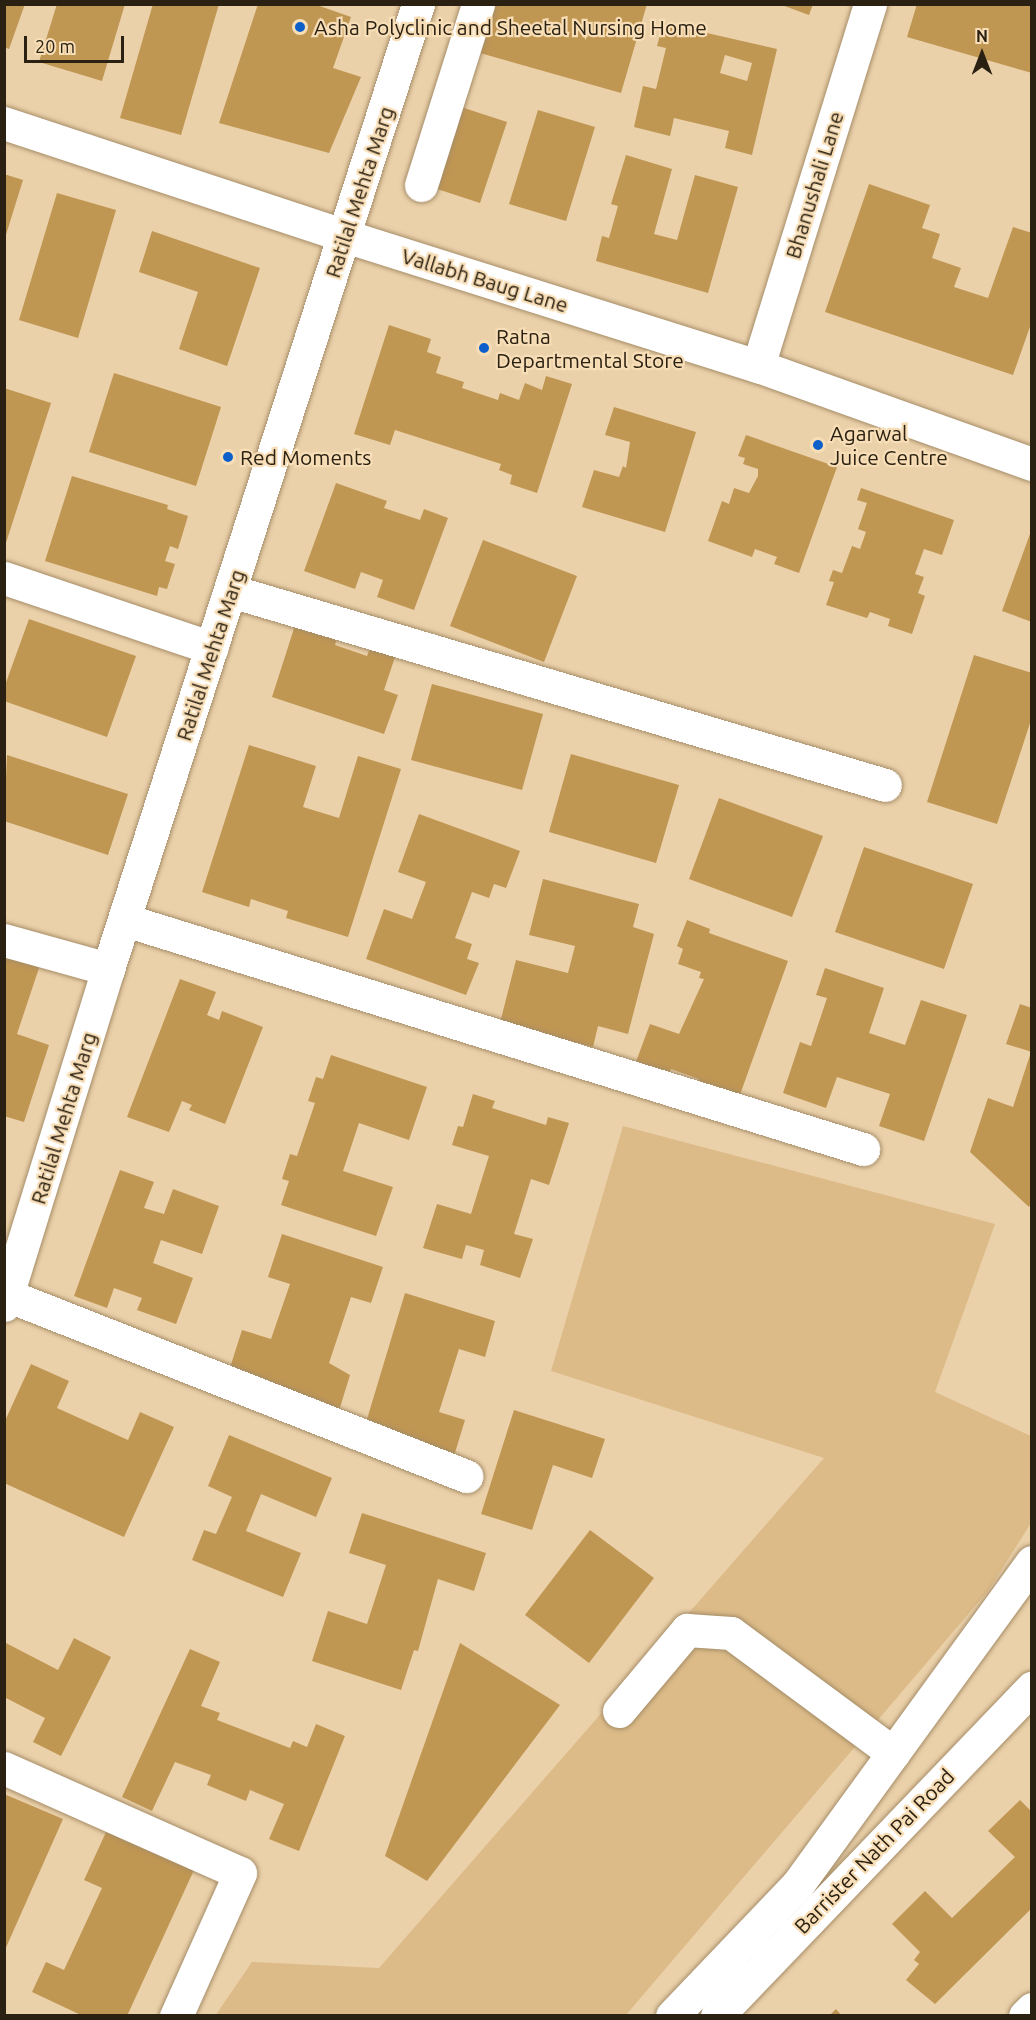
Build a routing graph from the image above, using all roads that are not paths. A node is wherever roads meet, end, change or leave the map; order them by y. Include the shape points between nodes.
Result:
1 (418, 4) edge
2 (478, 4) edge
3 (884, 7) edge
4 (4, 123) edge
5 (421, 185) dead end
6 (345, 236) junction
7 (758, 366) junction
8 (1032, 464) edge
9 (4, 578) edge
10 (231, 591) junction
11 (212, 648) junction
12 (885, 785) dead end
13 (125, 920) junction
14 (4, 940) edge
15 (108, 969) junction
16 (863, 1149) dead end
17 (6, 1298) edge
18 (467, 1476) dead end
19 (1032, 1562) edge
20 (1032, 1687) edge
21 (619, 1712) dead end
22 (893, 1753) junction
23 (4, 1768) edge
24 (1032, 2009) edge
25 (176, 2016) edge
26 (672, 2016) edge
27 (717, 2016) edge
28 (1025, 2016) edge

1 - 6 street, Ratilal Mehta Marg
2 - 5 street
3 - 7 street, Bhanushali Lane
4 - 6 street, Vallabh Baug Lane
6 - 7 street, Vallabh Baug Lane
6 - 10 street, Ratilal Mehta Marg
7 - 8 street, Vallabh Baug Lane
9 - 11 street
10 - 11 street, Ratilal Mehta Marg
10 - 12 street
11 - 13 street, Ratilal Mehta Marg
13 - 15 street, Ratilal Mehta Marg
13 - 16 street
14 - 15 street
15 - 17 street, Ratilal Mehta Marg
17 - 18 street
19 - 22 street
20 - 27 street, Barrister Nath Pai Road
21 - 22 street via 687,1630 731,1634
22 - 26 street via 798,1884
23 - 25 street via 240,1874
24 - 28 street

